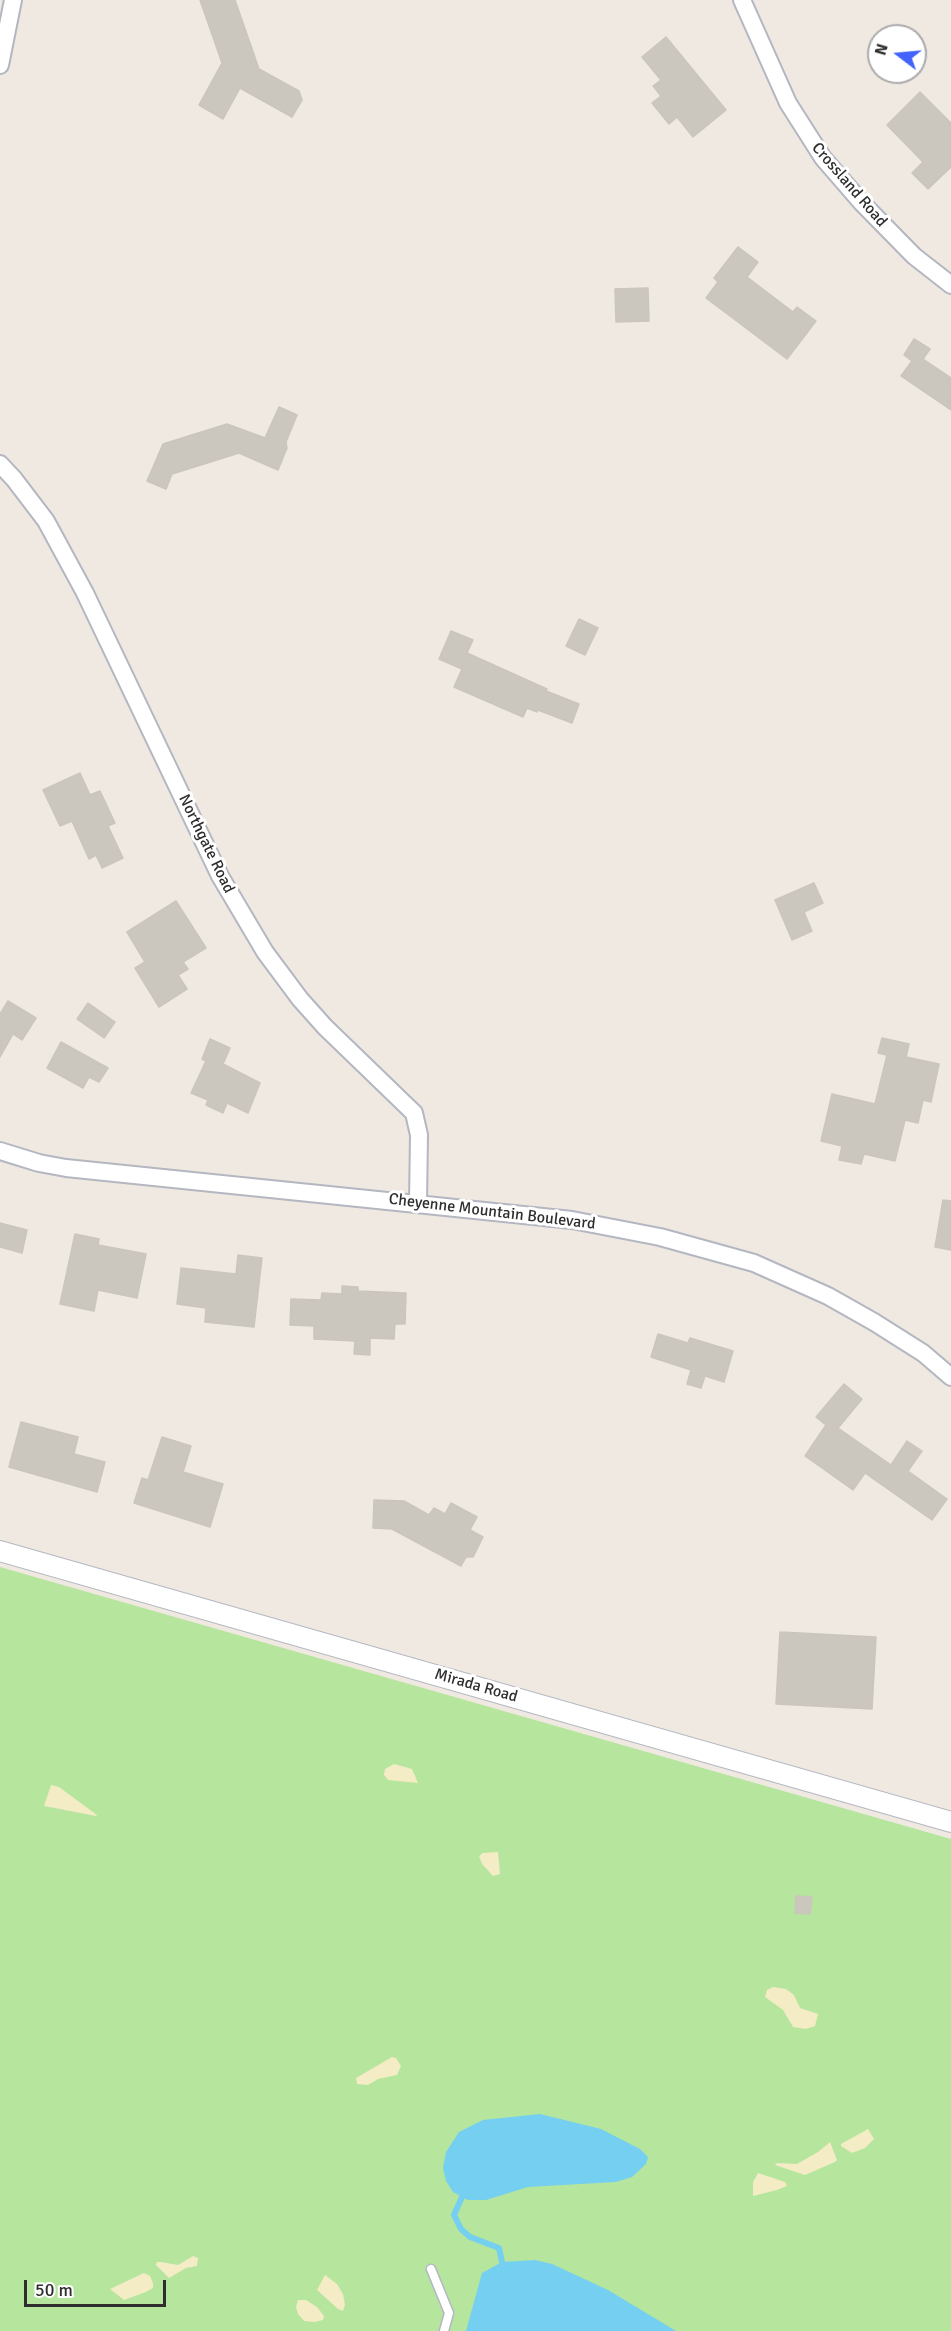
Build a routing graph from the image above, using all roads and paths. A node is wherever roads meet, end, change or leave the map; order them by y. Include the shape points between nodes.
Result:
1 (13, 0) edge
2 (742, 0) edge
3 (0, 65) edge
4 (951, 285) edge
5 (0, 464) edge
6 (0, 1151) edge
7 (418, 1203) junction
8 (951, 1377) edge
9 (0, 1551) edge
10 (951, 1822) edge
11 (431, 2269) dead end
12 (444, 2331) edge

1 - 3 street
2 - 4 street, Crossland Road via 788,103 823,158 914,256
5 - 7 street, Northgate Road via 46,521 74,572 220,876 265,952 325,1027 414,1113 419,1135
6 - 7 street, Cheyenne Mountain Boulevard via 66,1168
7 - 8 street, Cheyenne Mountain Boulevard via 610,1226 754,1263 828,1296 874,1322 923,1353
9 - 10 street, Mirada Road
11 - 12 lane via 449,2313

